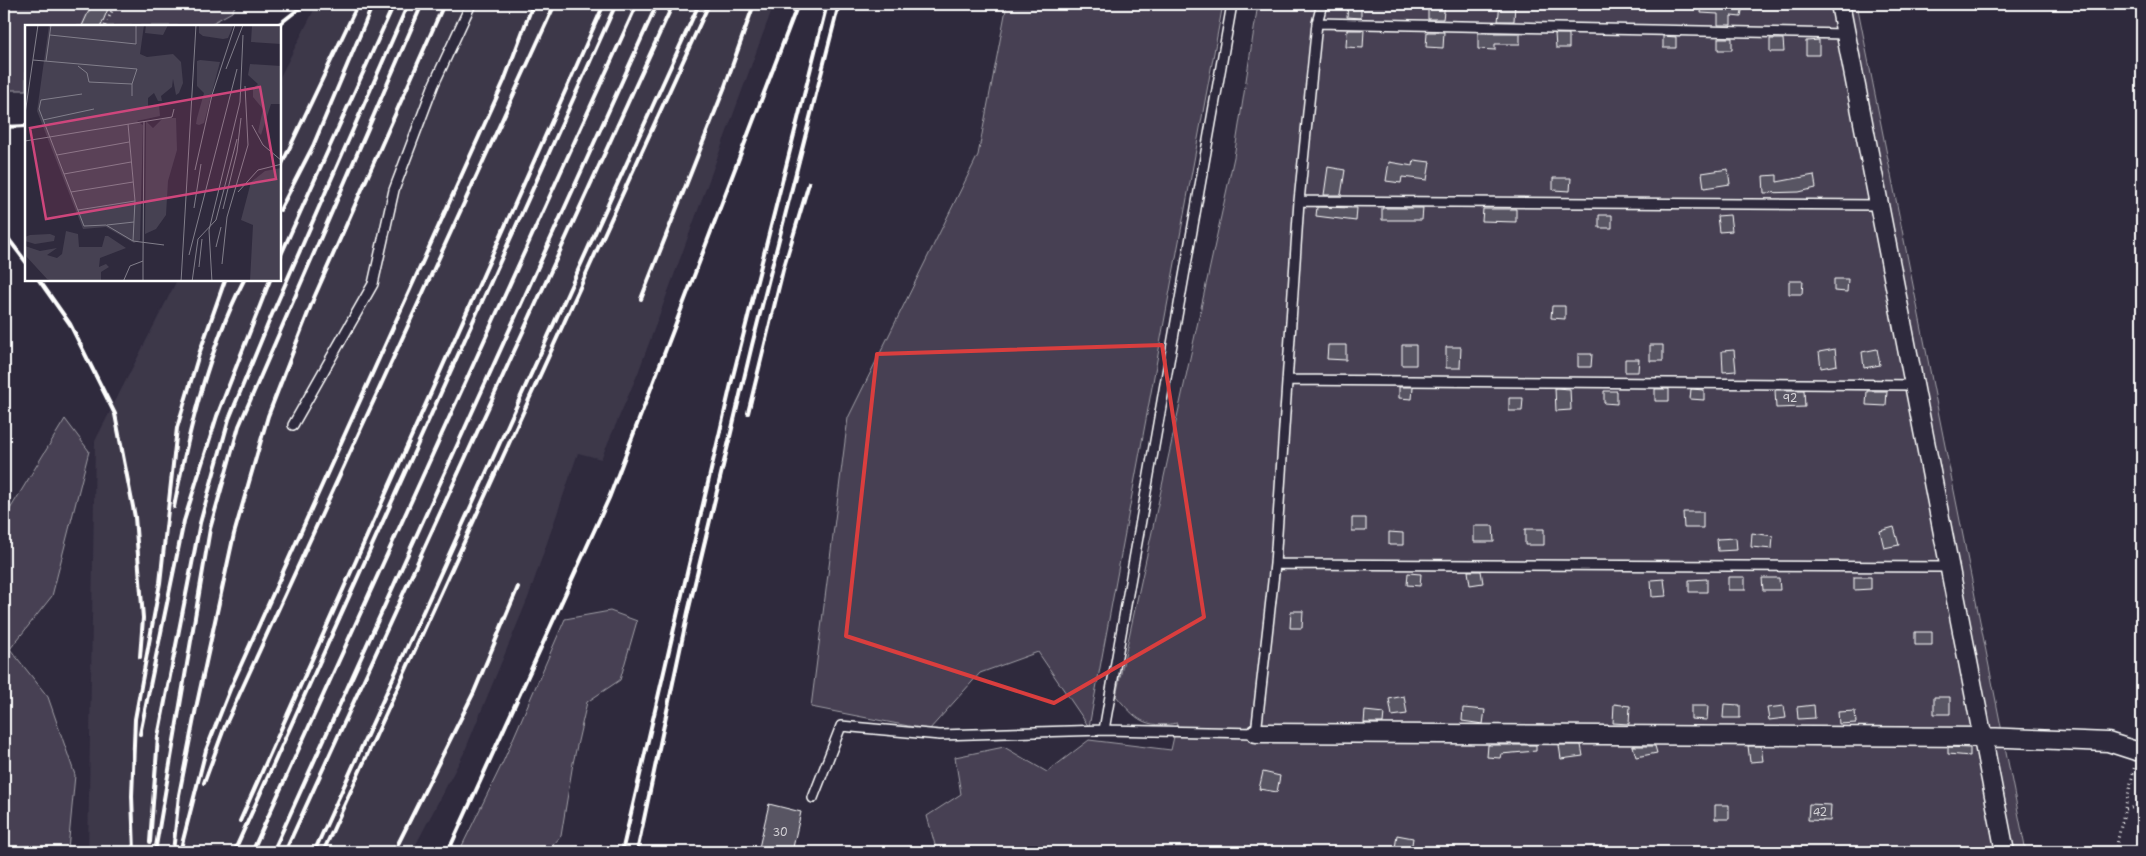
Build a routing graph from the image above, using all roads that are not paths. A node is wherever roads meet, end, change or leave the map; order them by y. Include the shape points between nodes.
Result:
1 (471, 4) edge
2 (1232, 4) edge
3 (1322, 4) edge
4 (1840, 4) edge
5 (1317, 23) junction
6 (1846, 34) junction
7 (1299, 201) junction
8 (1879, 205) junction
9 (1287, 380) junction
10 (1914, 385) junction
11 (293, 424) dead end
12 (1275, 564) junction
13 (1950, 567) junction
14 (1104, 730) junction
15 (1256, 733) junction
16 (1983, 737) junction
17 (2139, 750) edge
18 (813, 798) dead end
19 (2005, 852) edge

1 - 11 lane via 434,84 394,190 373,284
2 - 14 lane
3 - 5 lane
4 - 6 street
5 - 6 lane
5 - 7 lane
6 - 8 street
7 - 8 lane
7 - 9 lane
8 - 10 street
9 - 10 lane
9 - 12 lane
10 - 13 street
12 - 13 lane
12 - 15 lane
13 - 16 street
14 - 15 lane
14 - 18 lane via 940,735 841,726
15 - 16 street
16 - 17 street via 2108,742
16 - 19 street

